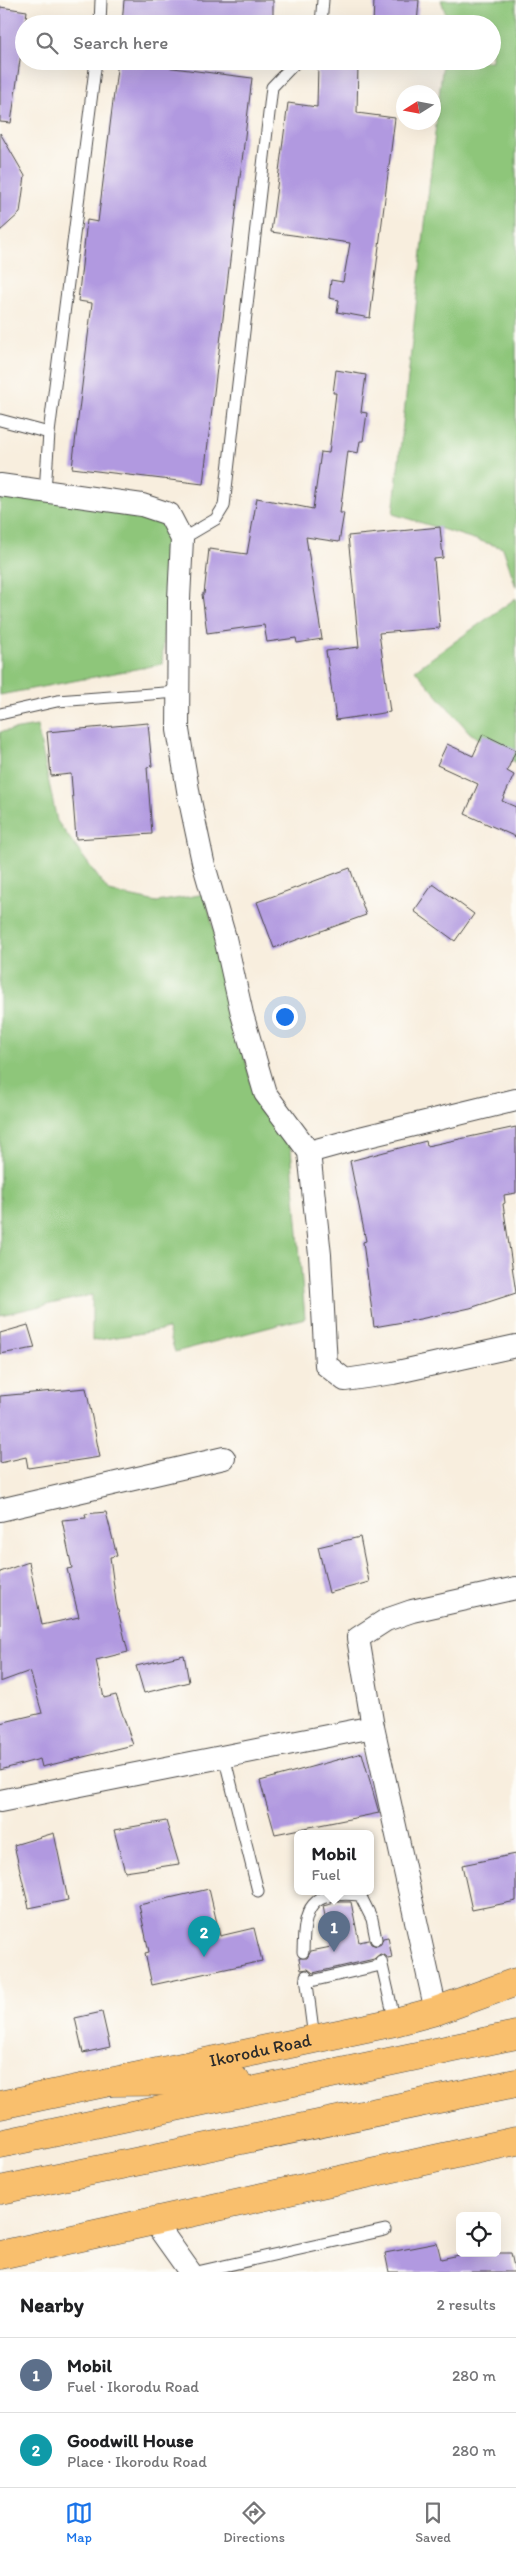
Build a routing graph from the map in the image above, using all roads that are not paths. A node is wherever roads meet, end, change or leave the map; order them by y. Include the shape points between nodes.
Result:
1 (101, 0) edge
2 (323, 0) edge
3 (100, 15) edge
4 (322, 15) edge
5 (95, 70) edge
6 (288, 70) edge
7 (0, 420) edge
8 (49, 433) junction
9 (0, 485) edge
10 (45, 491) junction
11 (182, 539) junction
12 (178, 692) junction
13 (0, 714) edge
14 (516, 1100) edge
15 (309, 1152) junction
16 (516, 1346) edge
17 (224, 1458) dead end
18 (0, 1510) edge
19 (516, 1588) edge
20 (373, 1727) junction
21 (224, 1756) junction
22 (0, 1800) edge
23 (258, 1891) dead end
24 (334, 1895) edge
25 (360, 1895) edge
26 (376, 1939) dead end
27 (303, 1952) dead end
28 (516, 1982) edge
29 (436, 2011) junction
30 (395, 2022) junction
31 (516, 2035) edge
32 (314, 2038) junction
33 (293, 2081) junction
34 (109, 2082) junction
35 (516, 2083) edge
36 (0, 2105) edge
37 (516, 2141) edge
38 (0, 2144) edge
39 (0, 2190) edge
40 (153, 2220) junction
41 (385, 2230) dead end
42 (0, 2255) edge
43 (190, 2272) edge
44 (197, 2272) edge

1 - 3 lane
2 - 4 lane
5 - 8 lane
6 - 11 lane via 272,87 224,506 216,519
7 - 8 lane
8 - 10 lane
9 - 10 street
10 - 11 street via 142,505 169,514
11 - 12 street
12 - 13 lane via 57,701
12 - 15 street via 178,730 188,796 242,1014 265,1093
14 - 15 street
15 - 16 street via 320,1256 326,1365 345,1380
17 - 18 street
19 - 20 street via 412,1611 386,1620 358,1638
20 - 21 street
20 - 29 street
21 - 22 street
21 - 23 lane
24 - 27 lane via 318,1900 308,1909 303,1927
25 - 26 lane via 372,1919
28 - 29 main road, Ikorodu Road
29 - 30 main road, Ikorodu Road
30 - 32 main road, Ikorodu Road
30 - 32 lane via 381,1963 307,1978
31 - 33 main road
32 - 34 main road, Ikorodu Road
33 - 34 main road
33 - 38 main road
34 - 36 main road, Ikorodu Road
35 - 39 main road
37 - 40 main road
40 - 42 main road
40 - 43 street
41 - 44 lane

